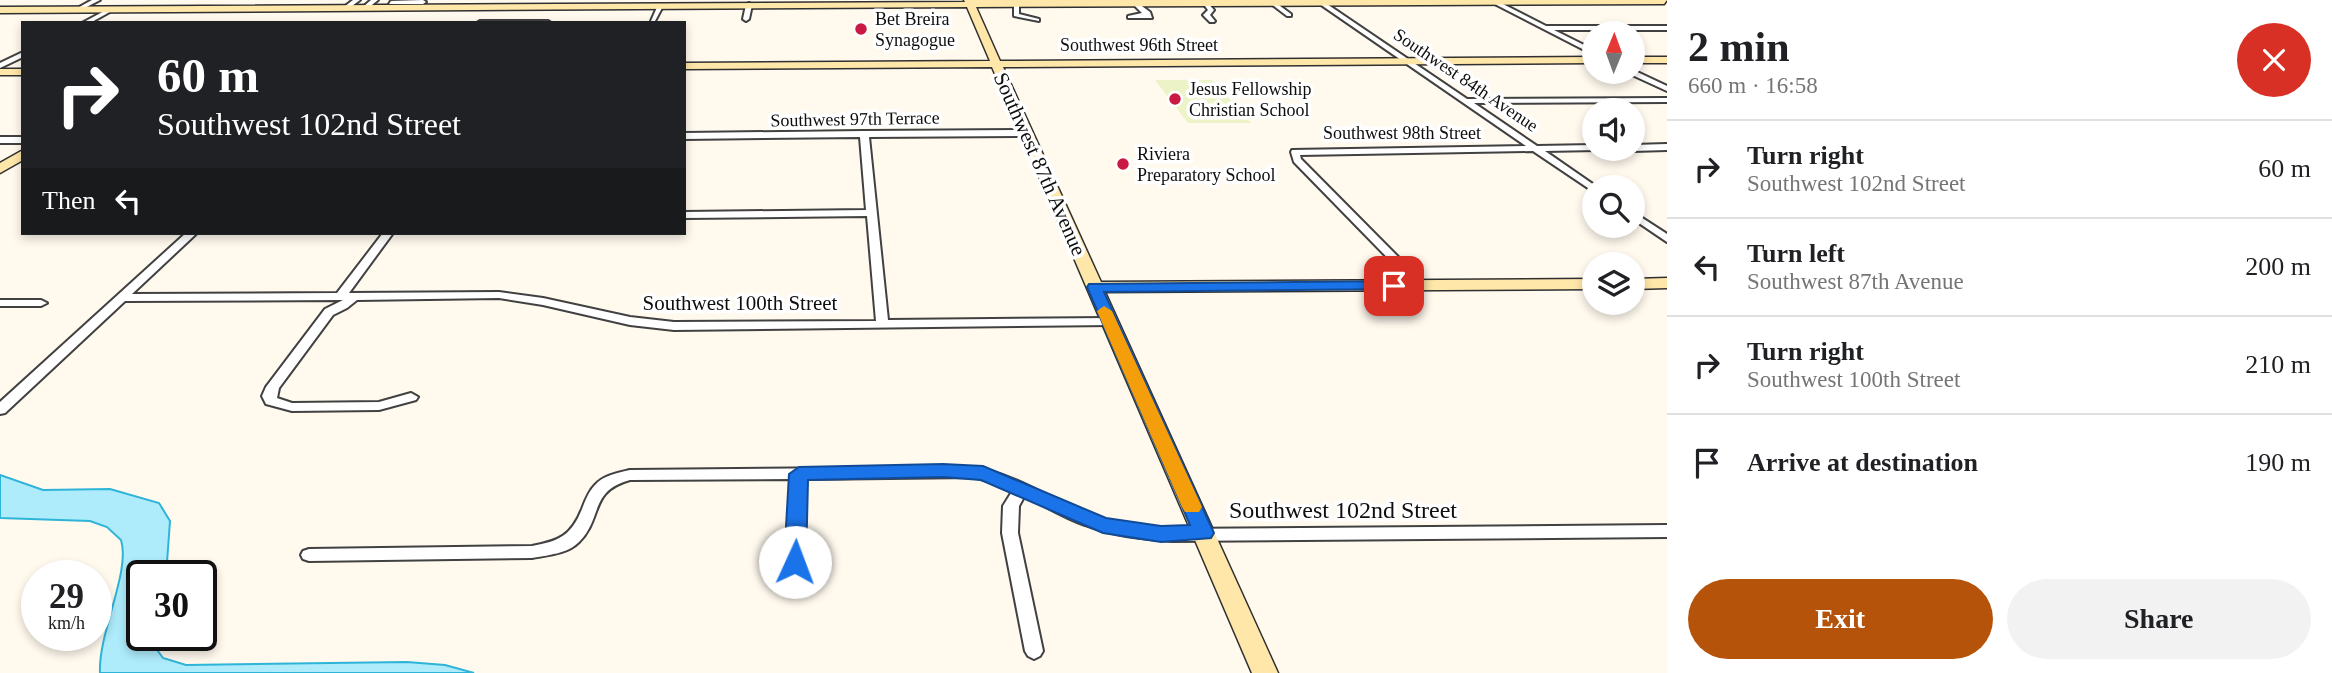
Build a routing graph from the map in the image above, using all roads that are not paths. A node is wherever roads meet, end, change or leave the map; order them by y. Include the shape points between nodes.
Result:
1 (97, 0) edge
2 (264, 0) edge
3 (357, 0) edge
4 (374, 0) edge
5 (1319, 1) edge
6 (1409, 1) edge
7 (1491, 1) edge
8 (1664, 1) edge
9 (969, 2) edge
10 (1205, 2) junction
11 (1272, 2) junction
12 (520, 3) edge
13 (619, 3) edge
14 (1016, 3) junction
15 (1135, 3) junction
16 (420, 4) edge
17 (388, 5) edge
18 (749, 5) junction
19 (660, 6) junction
20 (346, 8) junction
21 (365, 8) junction
22 (112, 9) junction
23 (252, 9) junction
24 (0, 10) edge
25 (77, 10) junction
26 (1148, 13) dead end
27 (1289, 15) dead end
28 (746, 19) dead end
29 (653, 20) dead end
30 (1037, 20) dead end
31 (1212, 20) dead end
32 (89, 21) edge
33 (234, 21) edge
34 (1545, 28) junction
35 (1667, 28) edge
36 (1582, 46) edge
37 (21, 55) edge
38 (1582, 60) edge
39 (1645, 60) edge
40 (1667, 60) edge
41 (1408, 61) junction
42 (996, 64) junction
43 (0, 66) edge
44 (686, 66) edge
45 (0, 72) edge
46 (21, 72) edge
47 (1645, 78) edge
48 (1667, 89) edge
49 (1466, 100) junction
50 (1667, 100) edge
51 (1026, 133) junction
52 (864, 134) junction
53 (686, 136) edge
54 (0, 140) edge
55 (21, 140) edge
56 (1667, 147) edge
57 (1535, 148) junction
58 (1582, 148) edge
59 (1645, 148) edge
60 (21, 155) edge
61 (0, 169) edge
62 (1582, 181) edge
63 (872, 213) junction
64 (686, 215) edge
65 (1645, 223) edge
66 (190, 235) edge
67 (387, 235) edge
68 (1667, 239) edge
69 (1582, 284) edge
70 (1645, 284) edge
71 (1667, 284) edge
72 (1420, 285) junction
73 (1094, 287) junction
74 (342, 296) junction
75 (123, 298) junction
76 (0, 303) edge
77 (41, 303) dead end
78 (329, 312) junction
79 (1109, 322) junction
80 (882, 324) junction
81 (411, 397) dead end
82 (0, 410) edge
83 (799, 474) junction
84 (1022, 487) junction
85 (1667, 531) edge
86 (1203, 533) junction
87 (309, 555) dead end
88 (795, 562) dead end
89 (1034, 651) dead end
90 (1265, 673) edge

1 - 25 street
2 - 23 street
3 - 20 street
4 - 21 street
5 - 6 street
5 - 11 street
5 - 41 street, Southwest 84th Avenue
6 - 7 street
7 - 8 street
7 - 34 street
9 - 14 street
9 - 18 street
9 - 42 street, Southwest 87th Avenue
10 - 11 street
10 - 15 street
10 - 31 street via 1211,10 1206,15
11 - 27 street
12 - 13 street
12 - 16 street
13 - 19 street
14 - 15 street
14 - 30 street via 1016,15
15 - 26 street
16 - 17 street
17 - 21 street
18 - 19 street
18 - 28 street
19 - 29 street
20 - 21 street
20 - 23 street
22 - 23 street
22 - 25 street
22 - 32 street
23 - 33 street
24 - 25 street
34 - 35 street
34 - 36 street
37 - 43 street
38 - 41 street, Southwest 96th Street
39 - 40 street
41 - 42 street, Southwest 96th Street
41 - 49 street, Southwest 84th Avenue
42 - 44 street, Southwest 96th Street
42 - 51 street, Southwest 87th Avenue
45 - 46 street
47 - 48 street
49 - 50 street
49 - 57 street, Southwest 84th Avenue
51 - 52 street, Southwest 97th Terrace
51 - 73 street, Southwest 87th Avenue
52 - 53 street, Southwest 97th Terrace
52 - 63 street
54 - 55 street
56 - 59 street
57 - 58 street, Southwest 98th Street
57 - 62 street, Southwest 84th Avenue
57 - 72 street, Southwest 98th Street via 1295,152 1297,160
60 - 61 street
63 - 64 street
63 - 80 street
65 - 68 street
66 - 75 street
67 - 74 street
69 - 72 street
70 - 71 street
72 - 73 street
73 - 79 street, Southwest 87th Avenue
74 - 75 street, Southwest 100th Street
74 - 78 street via 343,306
74 - 78 street via 325,304
74 - 80 street, Southwest 100th Street via 512,296 653,325
75 - 82 street
76 - 77 street
78 - 81 street via 273,387 269,399 292,407 379,407
79 - 80 street, Southwest 100th Street
79 - 86 street, Southwest 87th Avenue
83 - 84 street, Southwest 102nd Street via 973,472
83 - 87 street, Southwest 102nd Street via 630,475 612,479 594,497 579,534 561,549
83 - 88 street
84 - 86 street, Southwest 102nd Street via 1103,525 1161,534
84 - 89 street via 1011,506 1010,533
85 - 86 street, Southwest 102nd Street
86 - 90 street, Southwest 87th Avenue

